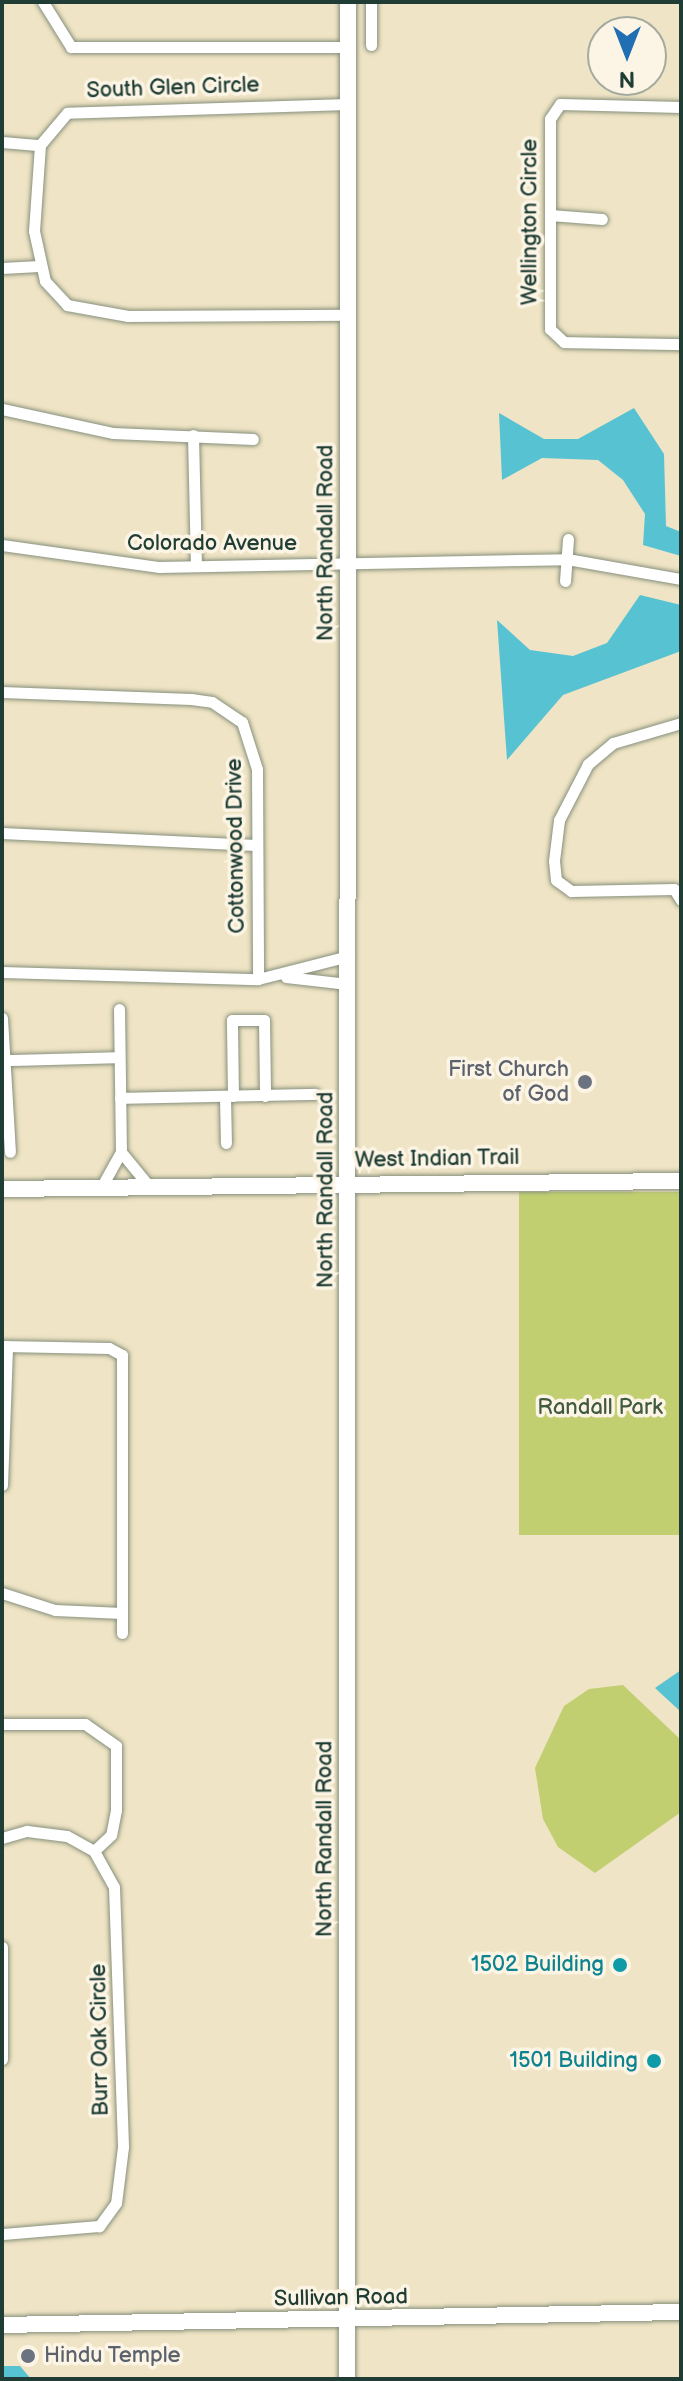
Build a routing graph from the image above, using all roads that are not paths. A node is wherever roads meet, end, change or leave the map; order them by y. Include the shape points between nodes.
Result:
1 (43, 2) edge
2 (348, 2) edge
3 (371, 2) edge
4 (371, 45) dead end
5 (348, 47) junction
6 (348, 104) junction
7 (681, 107) edge
8 (2, 142) edge
9 (40, 145) junction
10 (550, 215) junction
11 (602, 219) dead end
12 (39, 266) junction
13 (2, 268) edge
14 (348, 315) junction
15 (681, 344) edge
16 (2, 409) edge
17 (193, 435) junction
18 (253, 439) dead end
19 (568, 539) dead end
20 (2, 545) edge
21 (567, 559) junction
22 (349, 564) junction
23 (196, 566) junction
24 (681, 579) edge
25 (565, 581) dead end
26 (2, 692) edge
27 (681, 723) edge
28 (2, 833) edge
29 (256, 845) junction
30 (681, 900) edge
31 (349, 956) junction
32 (2, 972) edge
33 (278, 976) junction
34 (258, 979) junction
35 (348, 984) junction
36 (119, 1009) dead end
37 (2, 1018) edge
38 (119, 1057) junction
39 (8, 1060) junction
40 (315, 1094) dead end
41 (229, 1096) junction
42 (265, 1096) junction
43 (120, 1098) junction
44 (5, 1100) edge
45 (226, 1143) dead end
46 (10, 1152) dead end
47 (121, 1152) junction
48 (681, 1181) edge
49 (348, 1182) junction
50 (148, 1185) junction
51 (102, 1186) junction
52 (2, 1189) edge
53 (4, 1346) edge
54 (2, 1485) edge
55 (2, 1593) edge
56 (122, 1613) junction
57 (122, 1633) dead end
58 (2, 1724) edge
59 (2, 1838) edge
60 (94, 1851) junction
61 (2, 1947) edge
62 (5, 1987) edge
63 (2, 2059) edge
64 (2, 2234) edge
65 (681, 2312) edge
66 (347, 2320) junction
67 (2, 2325) edge
68 (347, 2379) edge

1 - 5 street via 71,47
2 - 5 main road, North Randall Road
3 - 4 street
5 - 6 main road, North Randall Road
6 - 9 street, South Glen Circle via 82,108 53,122
6 - 14 main road, North Randall Road
7 - 10 street, Wellington Circle via 560,104 550,119
8 - 9 street
9 - 12 street
10 - 11 street
10 - 15 street, Wellington Circle via 550,329 564,342
12 - 13 street
12 - 14 street via 58,301 90,310
14 - 22 main road, North Randall Road
16 - 17 street via 97,431
17 - 18 street
17 - 23 street
19 - 21 street
20 - 23 street, Colorado Avenue via 81,561
21 - 22 street, Colorado Avenue
21 - 24 street, Colorado Avenue
21 - 25 street
22 - 23 street, Colorado Avenue
22 - 31 main road, North Randall Road
26 - 29 street, Cottonwood Drive via 191,699 232,711 255,752
27 - 30 street via 613,743 588,764 559,820 554,861 556,880 571,891 674,889
28 - 29 street
29 - 34 street, Cottonwood Drive
31 - 33 street
31 - 35 main road, North Randall Road
32 - 34 street
33 - 34 street
33 - 35 street
35 - 49 main road, North Randall Road
36 - 38 street
37 - 39 street
38 - 39 street
38 - 43 street
39 - 44 street
40 - 42 street
41 - 42 street
41 - 42 street via 232,1020 264,1020
41 - 43 street
41 - 45 street
43 - 47 street
44 - 46 street
47 - 50 street
47 - 51 street
48 - 49 main road, West Indian Trail
49 - 50 main road, West Indian Trail
49 - 66 main road, North Randall Road
50 - 51 main road, West Indian Trail
51 - 52 main road, West Indian Trail
53 - 54 street
53 - 56 street via 109,1348 122,1355
55 - 56 street via 55,1610
56 - 57 street
58 - 60 street via 85,1724 116,1746 114,1822
59 - 60 street via 50,1833
60 - 64 street, Burr Oak Circle via 118,1912 118,2194 109,2216 87,2232
61 - 62 street
62 - 63 street
65 - 66 main road, Sullivan Road
66 - 67 main road, Sullivan Road
66 - 68 main road, North Randall Road

